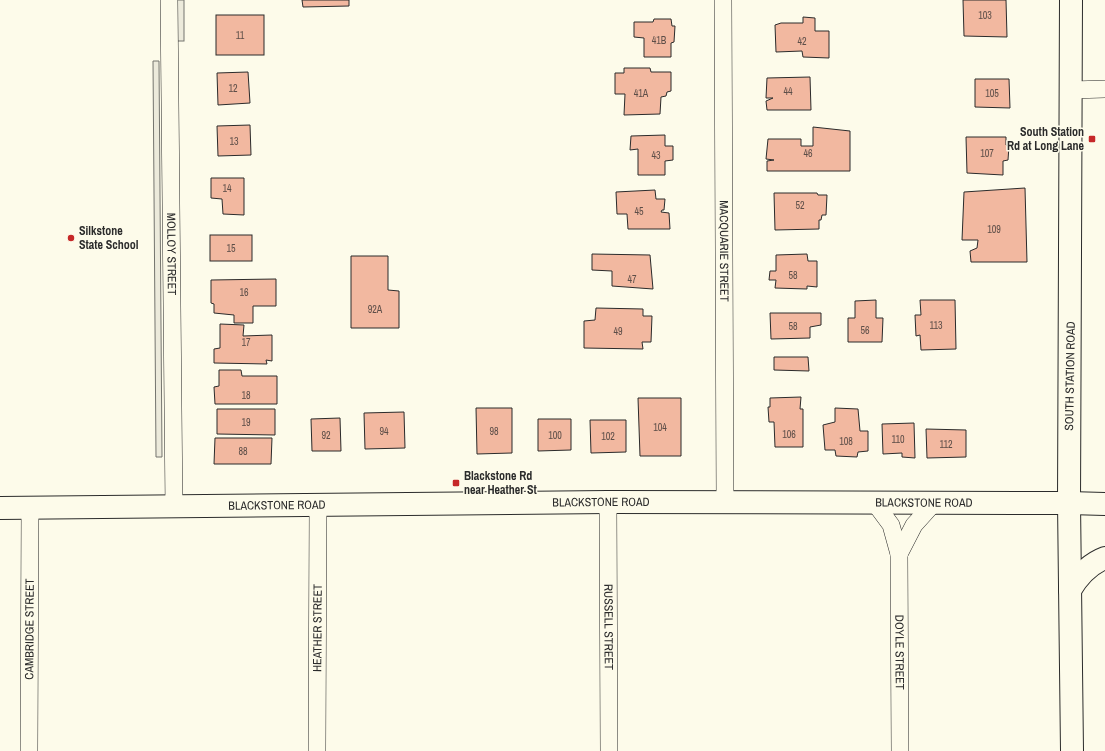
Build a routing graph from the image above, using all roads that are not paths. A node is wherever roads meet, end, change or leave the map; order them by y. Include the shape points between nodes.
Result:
1 (169, 0) edge
2 (723, 0) edge
3 (1071, 0) edge
4 (1105, 89) edge
5 (1072, 90) junction
6 (608, 502) junction
7 (725, 502) junction
8 (874, 502) junction
9 (1069, 503) junction
10 (932, 504) junction
11 (1105, 504) edge
12 (318, 506) junction
13 (0, 508) edge
14 (30, 508) junction
15 (174, 508) junction
16 (899, 554) junction
17 (1105, 558) edge
18 (1070, 590) junction
19 (29, 751) edge
20 (317, 751) edge
21 (609, 751) edge
22 (900, 751) edge
23 (1072, 751) edge

1 - 15 street, MOLLOY STREET
2 - 7 street, MACQUARIE STREET
3 - 5 main road, SOUTH STATION ROAD
4 - 5 street
5 - 9 main road, SOUTH STATION ROAD
6 - 7 main road, BLACKSTONE ROAD
6 - 12 main road, BLACKSTONE ROAD
6 - 21 street, RUSSELL STREET
7 - 8 main road, BLACKSTONE ROAD
8 - 10 main road, BLACKSTONE ROAD
8 - 16 street, DOYLE STREET via 891,526
9 - 10 main road, BLACKSTONE ROAD
9 - 11 main road, BLACKSTONE ROAD
9 - 18 main road, SOUTH STATION ROAD
10 - 16 street, DOYLE STREET via 914,525
12 - 15 main road, BLACKSTONE ROAD
12 - 20 street, HEATHER STREET
13 - 14 main road, BLACKSTONE ROAD
14 - 15 main road, BLACKSTONE ROAD
14 - 19 street, CAMBRIDGE STREET
16 - 22 street, DOYLE STREET
17 - 18 main road via 1081,574
18 - 23 main road, SOUTH STATION ROAD

